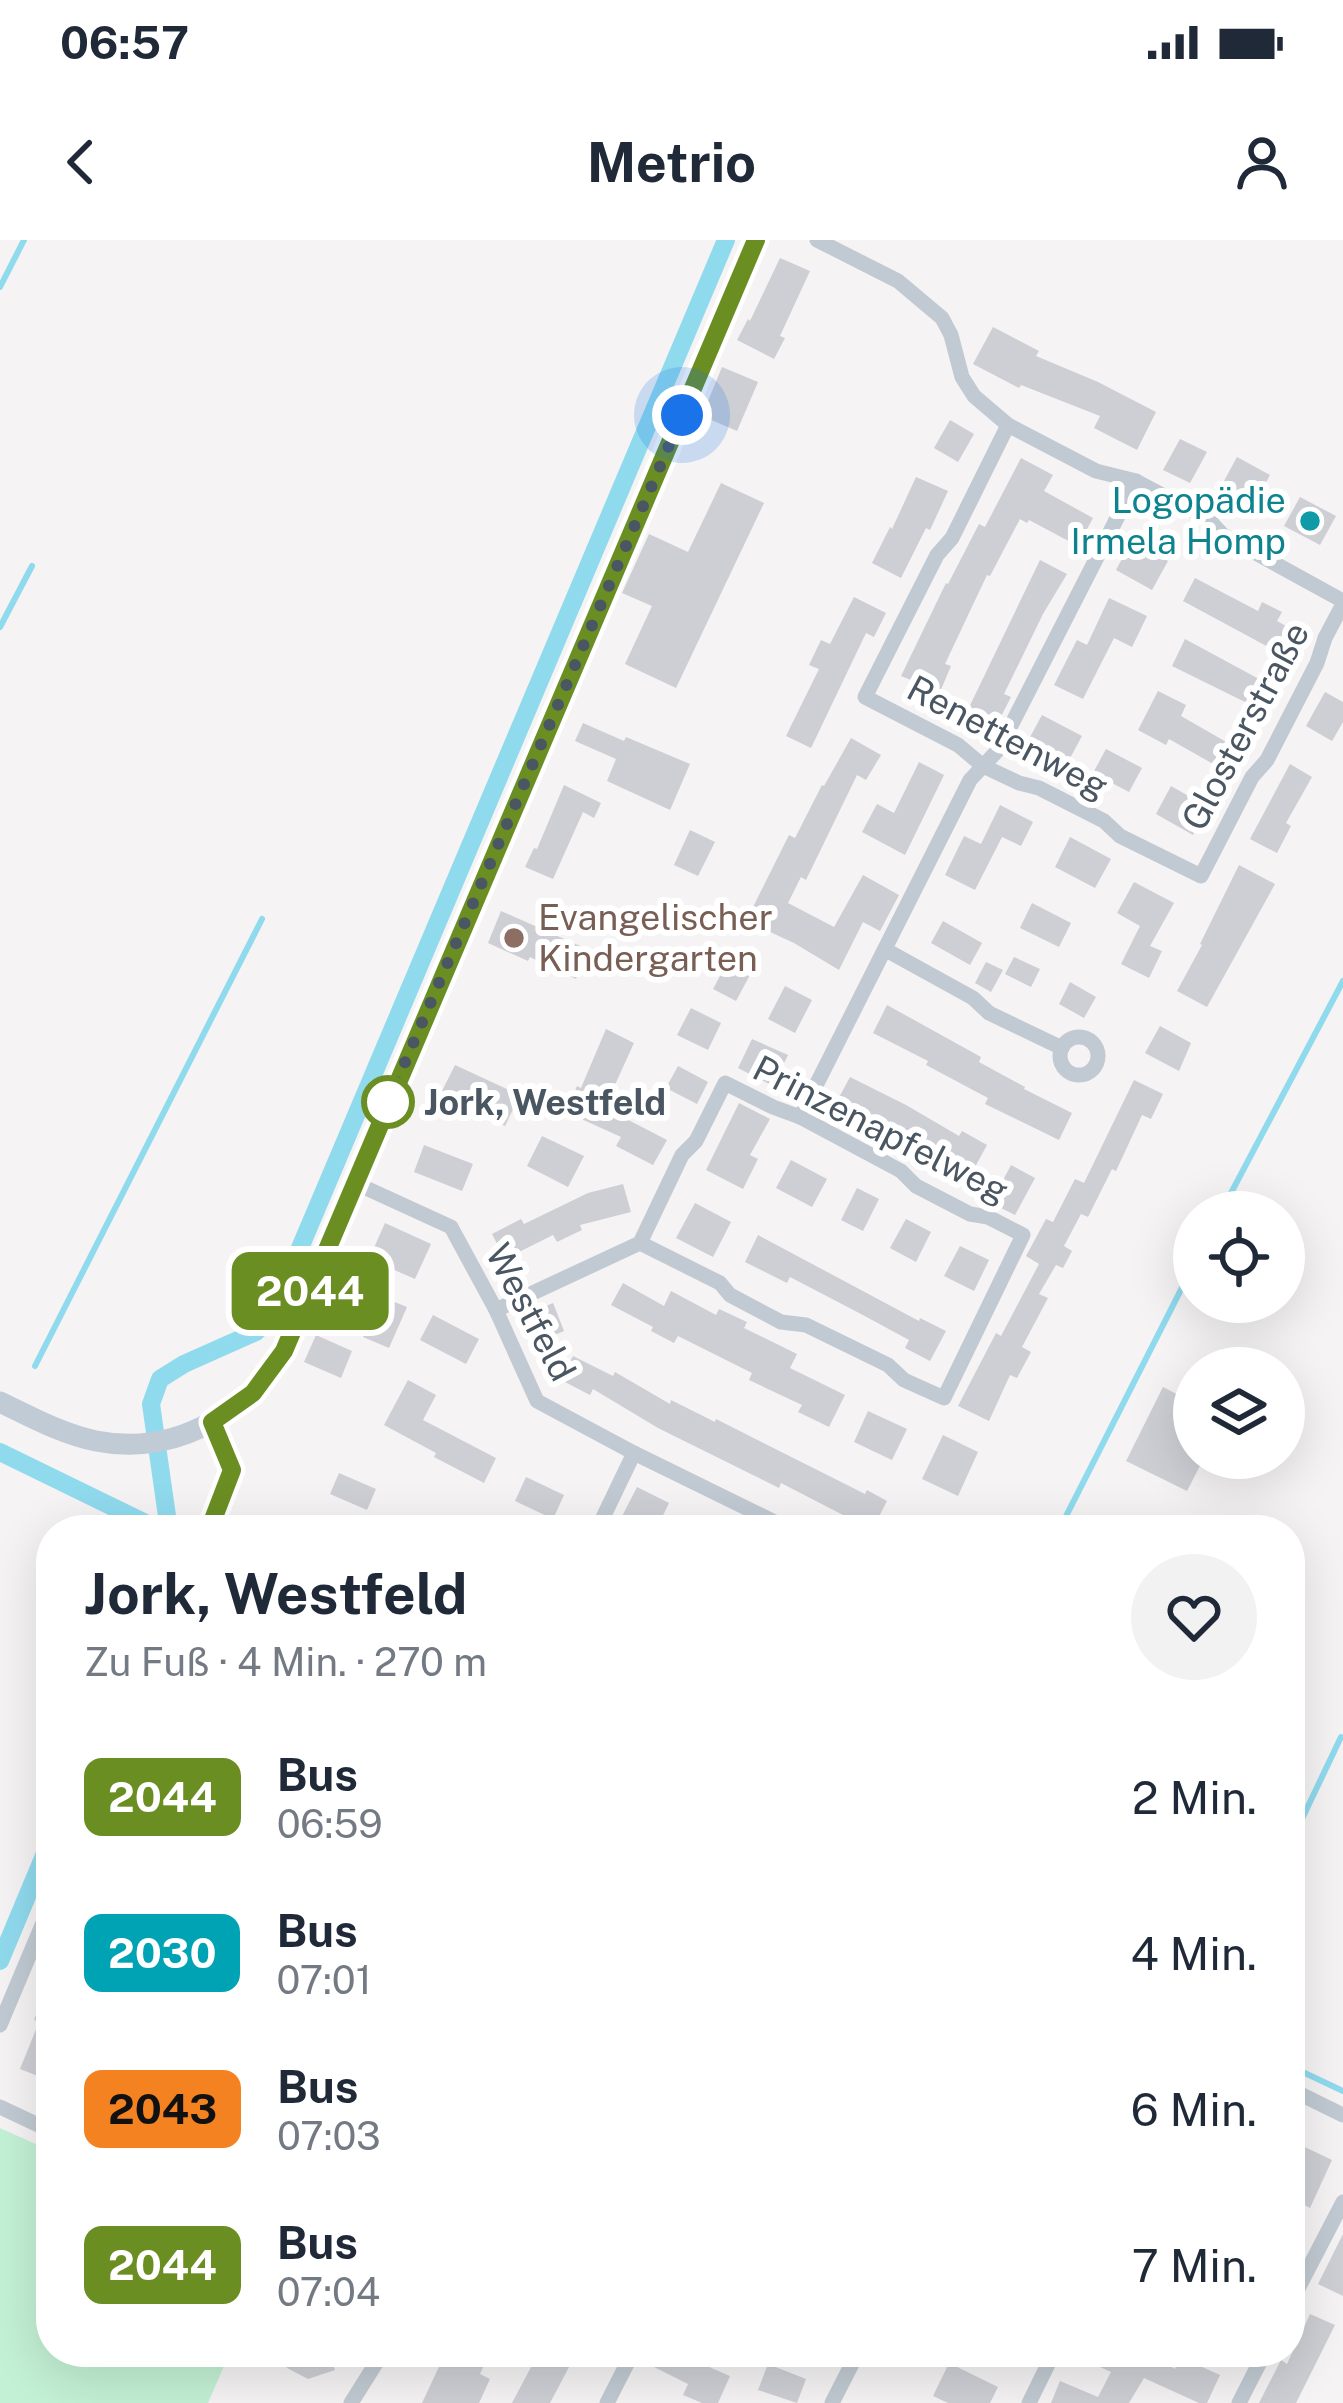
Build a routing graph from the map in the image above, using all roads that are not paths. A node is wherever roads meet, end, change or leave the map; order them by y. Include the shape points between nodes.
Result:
1 (756, 240) edge
2 (817, 240) edge
3 (1008, 425) junction
4 (1136, 481) junction
5 (1343, 603) edge
6 (983, 766) junction
7 (1201, 876) joint
8 (886, 950) junction
9 (1062, 1048) dead end
10 (800, 1117) junction
11 (355, 1183) junction
12 (640, 1243) junction
13 (496, 1310) junction
14 (0, 1402) edge
15 (212, 1422) junction
16 (634, 1453) junction
17 (215, 1515) edge
18 (604, 1515) edge
19 (760, 1515) edge
20 (36, 1940) edge
21 (0, 2025) edge
22 (1305, 2096) edge
23 (0, 2107) edge
24 (1343, 2114) edge
25 (36, 2124) edge
26 (1343, 2202) edge
27 (1305, 2275) edge
28 (374, 2367) edge
29 (625, 2367) edge
30 (850, 2367) edge
31 (1046, 2367) edge
32 (1257, 2367) edge
33 (351, 2403) edge
34 (607, 2403) edge
35 (832, 2403) edge
36 (1028, 2403) edge
37 (1239, 2403) edge

1 - 11 street
2 - 3 street, Glosterstraße via 898,281 942,318 974,397
3 - 4 street, Glosterstraße via 1096,471
3 - 6 street, Renettenweg via 866,697
4 - 5 street, Glosterstraße
4 - 6 street via 999,749
5 - 7 street, Glosterstraße
6 - 7 street, Renettenweg
6 - 8 street
8 - 9 street
8 - 10 street
10 - 12 street, Prinzenapfelweg via 724,1083
10 - 12 street, Prinzenapfelweg via 916,1186 1023,1235 944,1398 806,1324 781,1322
11 - 13 street, Westfeld via 452,1227
11 - 15 street via 275,1365 253,1393
12 - 13 street
13 - 16 street, Westfeld via 537,1401
14 - 15 street via 113,1443 176,1436
15 - 17 street via 232,1470
16 - 18 street
16 - 19 street, Westfeld
20 - 21 street
22 - 24 street
23 - 25 street
26 - 27 street
28 - 33 street
29 - 34 street
30 - 35 street
31 - 36 street
32 - 37 street

